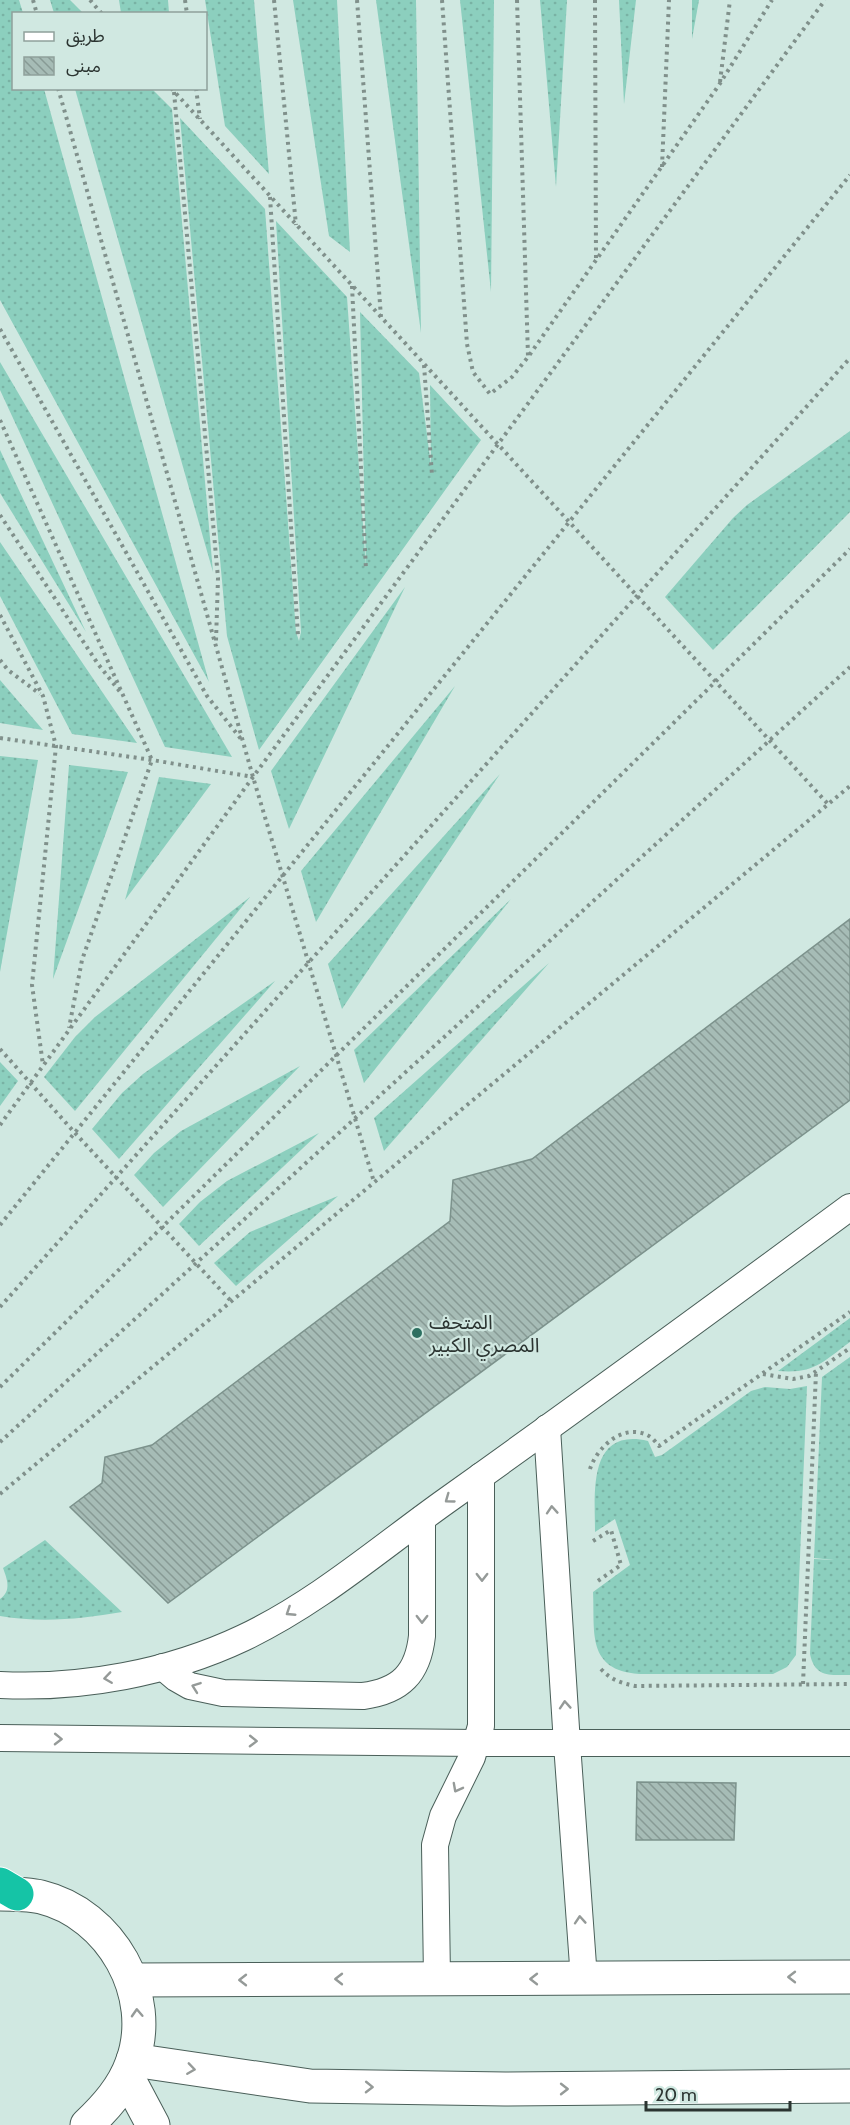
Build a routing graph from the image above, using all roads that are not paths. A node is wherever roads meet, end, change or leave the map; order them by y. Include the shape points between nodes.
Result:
1 (850, 1207) edge
2 (547, 1428) junction
3 (481, 1476) junction
4 (422, 1519) junction
5 (163, 1667) junction
6 (0, 1685) edge
7 (0, 1738) edge
8 (477, 1743) junction
9 (850, 1743) edge
10 (567, 1744) junction
11 (6, 1890) edge
12 (850, 1977) edge
13 (437, 1978) junction
14 (584, 1979) junction
15 (132, 1980) junction
16 (130, 2068) junction
17 (850, 2086) edge
18 (87, 2125) edge
19 (153, 2125) edge

1 - 2 lane
2 - 3 lane
10 -> 2 lane
3 -> 4 lane
3 -> 8 lane via 482,1707
4 -> 5 lane via 282,1617 224,1646
4 -> 5 lane via 420,1655 398,1685 382,1694 363,1696 223,1693 190,1686
5 -> 6 lane via 112,1678
7 -> 8 lane
8 - 10 lane
8 -> 13 lane via 443,1816 435,1845
9 - 10 lane
14 -> 10 lane
11 - 15 street via 42,1897 88,1920 121,1957
12 -> 14 street
14 -> 13 street
13 -> 15 street
16 -> 15 street via 138,2020
16 -> 17 street via 310,2086
16 - 18 street via 108,2106
16 - 19 street

